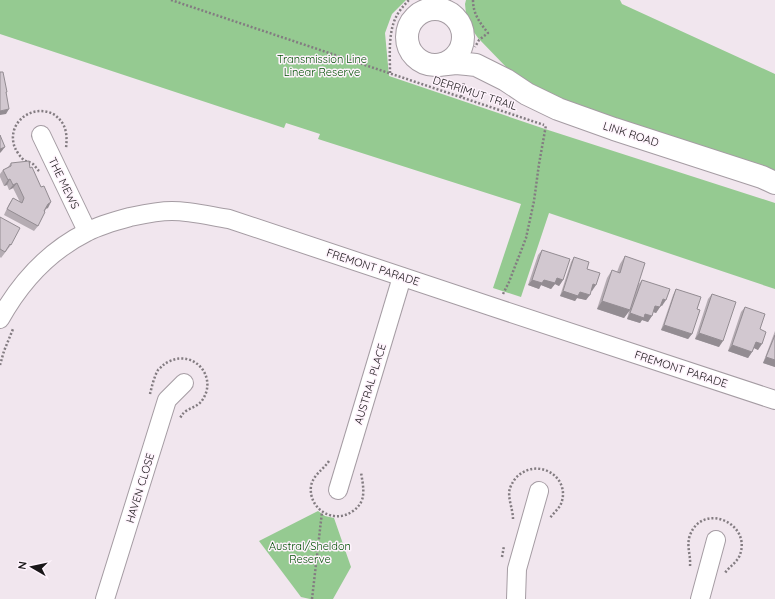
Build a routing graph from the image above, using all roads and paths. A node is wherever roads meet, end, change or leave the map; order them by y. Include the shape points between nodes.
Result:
1 (171, 0) edge
2 (428, 0) edge
3 (458, 0) edge
4 (412, 9) edge
5 (461, 26) junction
6 (438, 65) junction
7 (390, 73) junction
8 (506, 80) junction
9 (41, 135) dead end
10 (771, 180) edge
11 (87, 231) junction
12 (402, 277) junction
13 (496, 308) junction
14 (7, 322) edge
15 (0, 365) edge
16 (184, 383) dead end
17 (775, 400) edge
18 (338, 490) dead end
19 (539, 491) dead end
20 (322, 512) dead end
21 (716, 540) dead end
22 (105, 599) edge
23 (312, 599) edge
24 (516, 599) edge
25 (700, 599) edge

1 - 7 path, DERRIMUT TRAIL
2 - 4 street
3 - 5 street
4 - 5 street via 439,9 448,12
4 - 6 street via 407,32 409,48 418,60 428,65
4 - 7 path via 401,8 391,30
5 - 6 street via 463,43 459,52 448,63
5 - 8 street, LINK ROAD
6 - 8 street, LINK ROAD via 470,64
7 - 13 path, DERRIMUT TRAIL via 546,125 526,238
8 - 10 street, LINK ROAD via 558,109
9 - 11 street, THE MEWS
11 - 12 street, FREMONT PARADE via 149,213 196,213 229,219
11 - 14 street, FREMONT PARADE via 46,259 21,287 8,305
12 - 13 street, FREMONT PARADE
12 - 18 street, AUSTRAL PLACE
13 - 17 street, FREMONT PARADE
14 - 15 path
16 - 22 street, HAVEN CLOSE via 167,400
19 - 24 street via 517,569
20 - 23 path
21 - 25 street

